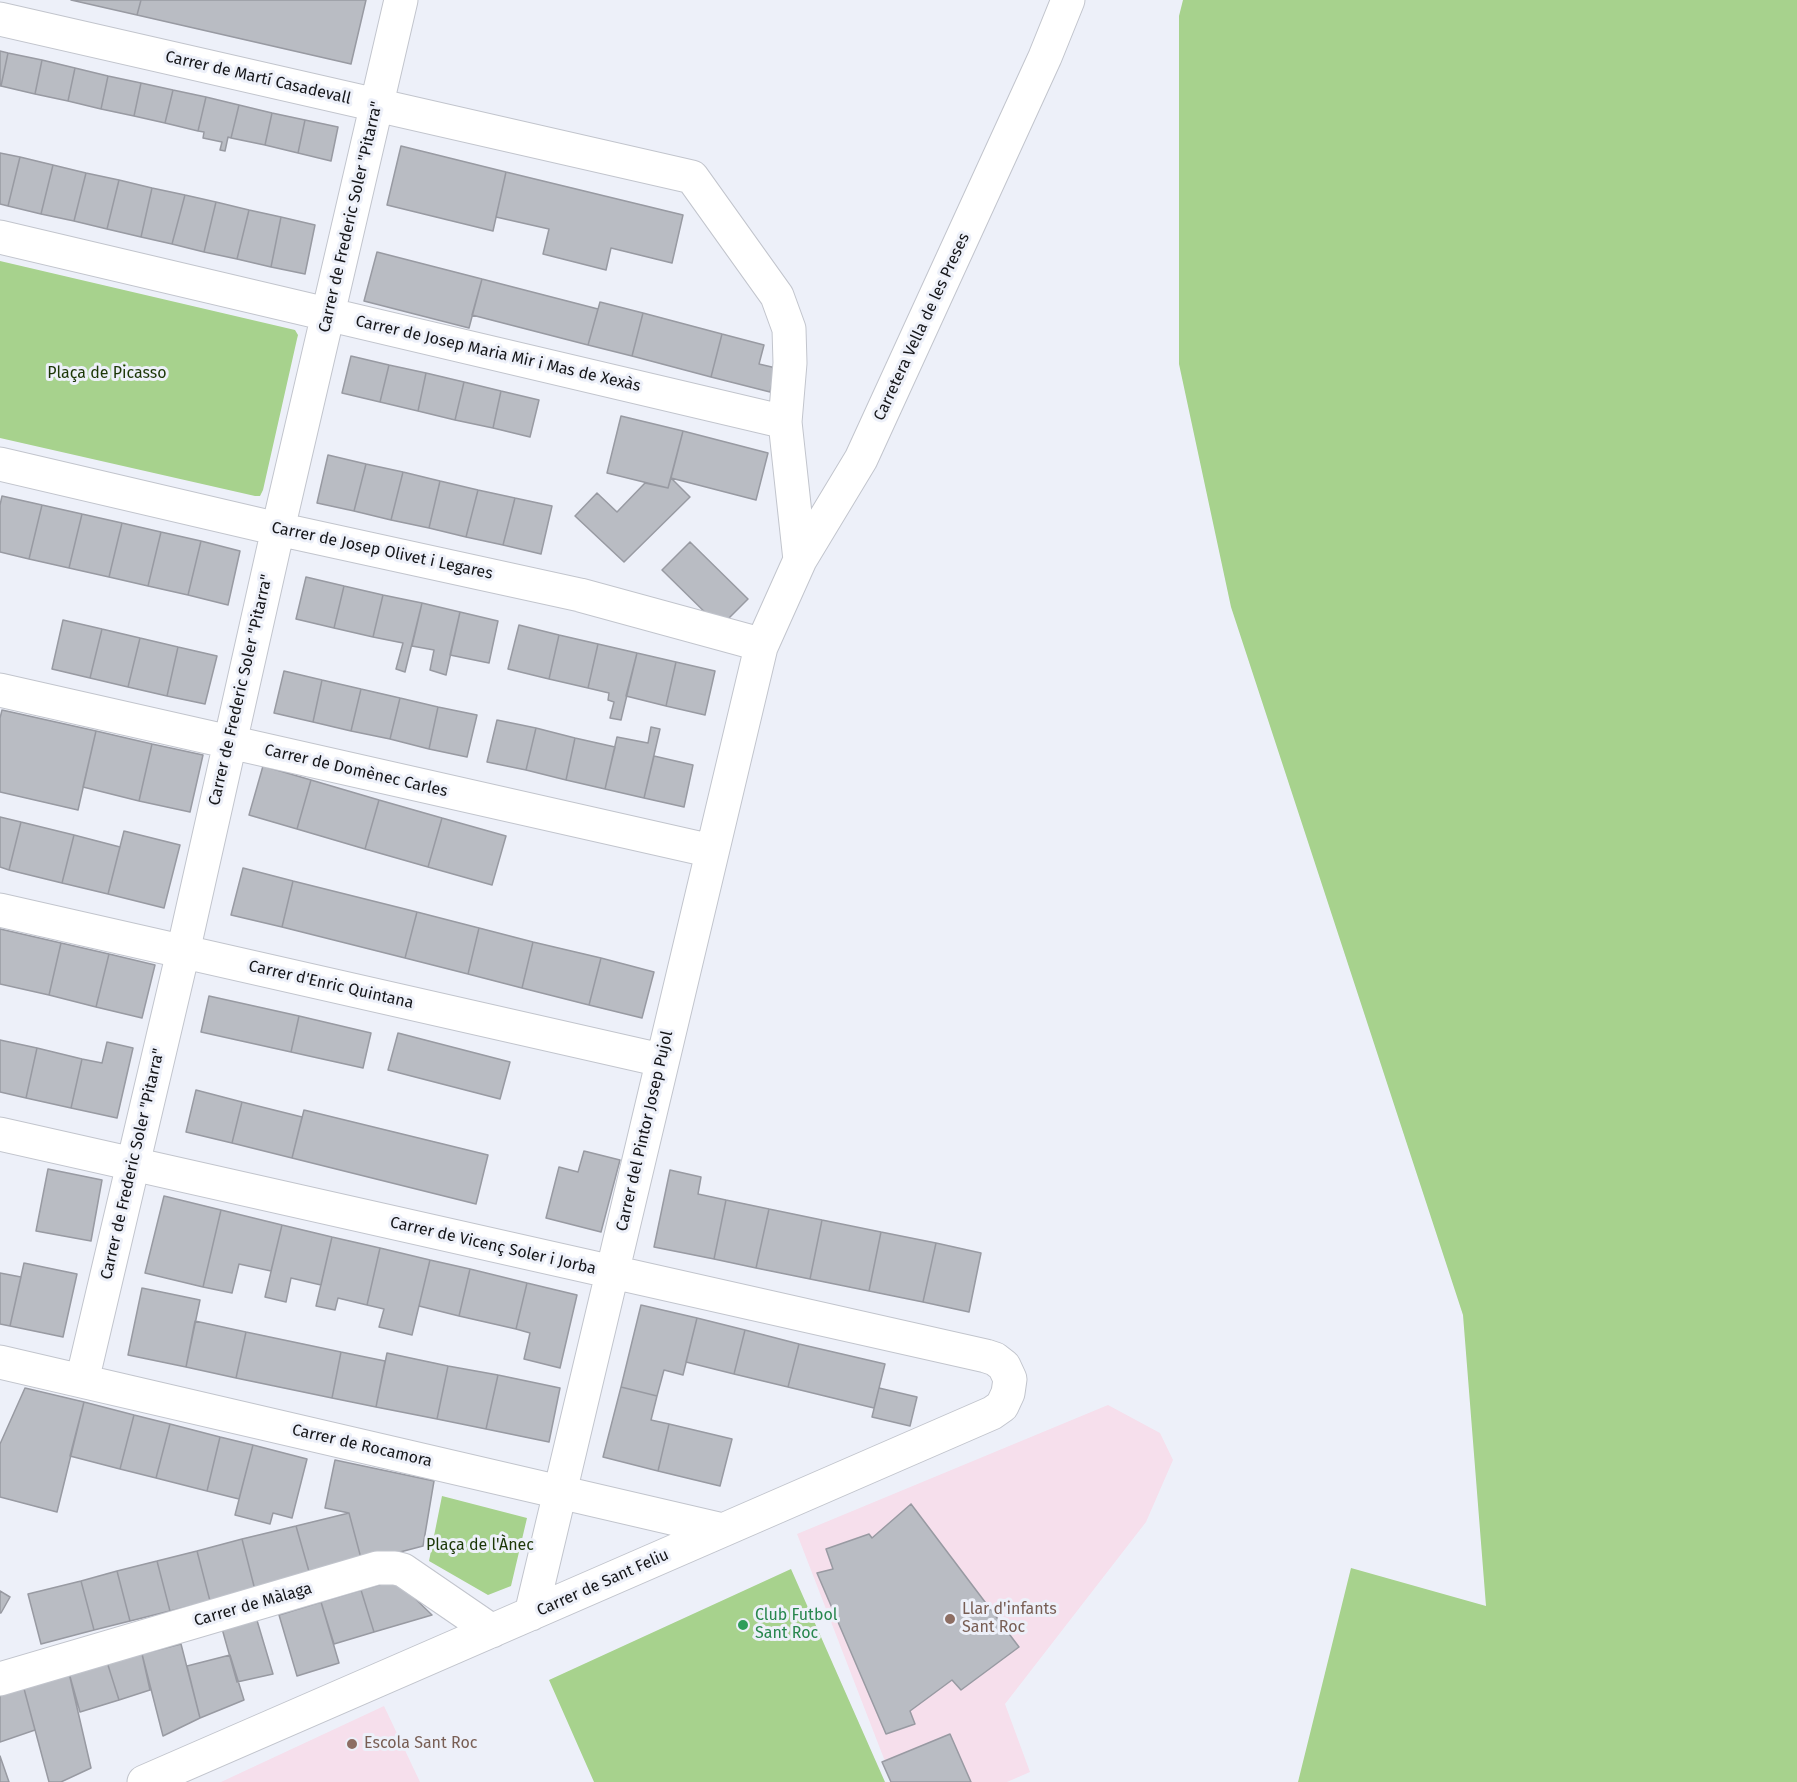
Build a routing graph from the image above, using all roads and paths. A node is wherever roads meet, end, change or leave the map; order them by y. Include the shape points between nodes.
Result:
1 (401, 0) edge
2 (1068, 0) edge
3 (0, 19) edge
4 (376, 106) junction
5 (0, 237) edge
6 (328, 314) junction
7 (785, 422) junction
8 (0, 464) edge
9 (278, 529) junction
10 (801, 560) junction
11 (761, 647) junction
12 (0, 690) edge
13 (229, 742) junction
14 (712, 851) junction
15 (0, 910) edge
16 (183, 952) junction
17 (661, 1060) junction
18 (0, 1134) edge
19 (132, 1165) junction
20 (612, 1272) junction
21 (986, 1356) joint
22 (0, 1362) edge
23 (82, 1381) junction
24 (560, 1492) junction
25 (723, 1530) junction
26 (531, 1614) junction
27 (492, 1631) junction
28 (0, 1679) edge
29 (163, 1778) edge

1 - 4 street, Carrer de Frederic Soler "Pitarra"
2 - 10 street, Carretera Vella de les Preses via 861,459
3 - 4 street, Carrer de Martí Casadevall
4 - 6 street, Carrer de Frederic Soler "Pitarra"
4 - 7 street, Carrer de Martí Casadevall via 692,177 777,296 789,329
5 - 6 street, Carrer de Josep Maria Mir i Mas de Xexàs
6 - 7 street, Carrer de Josep Maria Mir i Mas de Xexàs
6 - 9 street, Carrer de Frederic Soler "Pitarra"
7 - 10 street
8 - 9 street, Carrer de Josep Olivet i Legares
9 - 11 street, Carrer de Josep Olivet i Legares via 625,606
9 - 13 street, Carrer de Frederic Soler "Pitarra"
10 - 11 street, Carretera Vella de les Preses
11 - 14 street, Carrer del Pintor Josep Pujol
12 - 13 street, Carrer de Domènec Carles
13 - 14 street, Carrer de Domènec Carles
13 - 16 street, Carrer de Frederic Soler "Pitarra"
14 - 17 street, Carrer del Pintor Josep Pujol
15 - 16 street, Carrer d'Enric Quintana
16 - 17 street, Carrer d'Enric Quintana
16 - 19 street, Carrer de Frederic Soler "Pitarra"
17 - 20 street, Carrer del Pintor Josep Pujol
18 - 19 street, Carrer de Vicenç Soler i Jorba
19 - 20 street, Carrer de Vicenç Soler i Jorba
19 - 23 street, Carrer de Frederic Soler "Pitarra"
20 - 21 street, Carrer de Vicenç Soler i Jorba
20 - 24 street, Carrer del Pintor Josep Pujol
21 - 25 street, Carrer de Sant Feliu via 1004,1366 1010,1379 1002,1406 992,1413
22 - 23 street, Carrer de Rocamora
23 - 24 street, Carrer de Rocamora
24 - 25 street, Carrer de Rocamora
24 - 26 street, Carrer del Pintor Josep Pujol
25 - 26 street, Carrer de Sant Feliu
26 - 27 street, Carrer de Sant Feliu
27 - 28 street, Carrer de Màlaga via 403,1570 377,1568
27 - 29 street, Carrer de Sant Feliu

